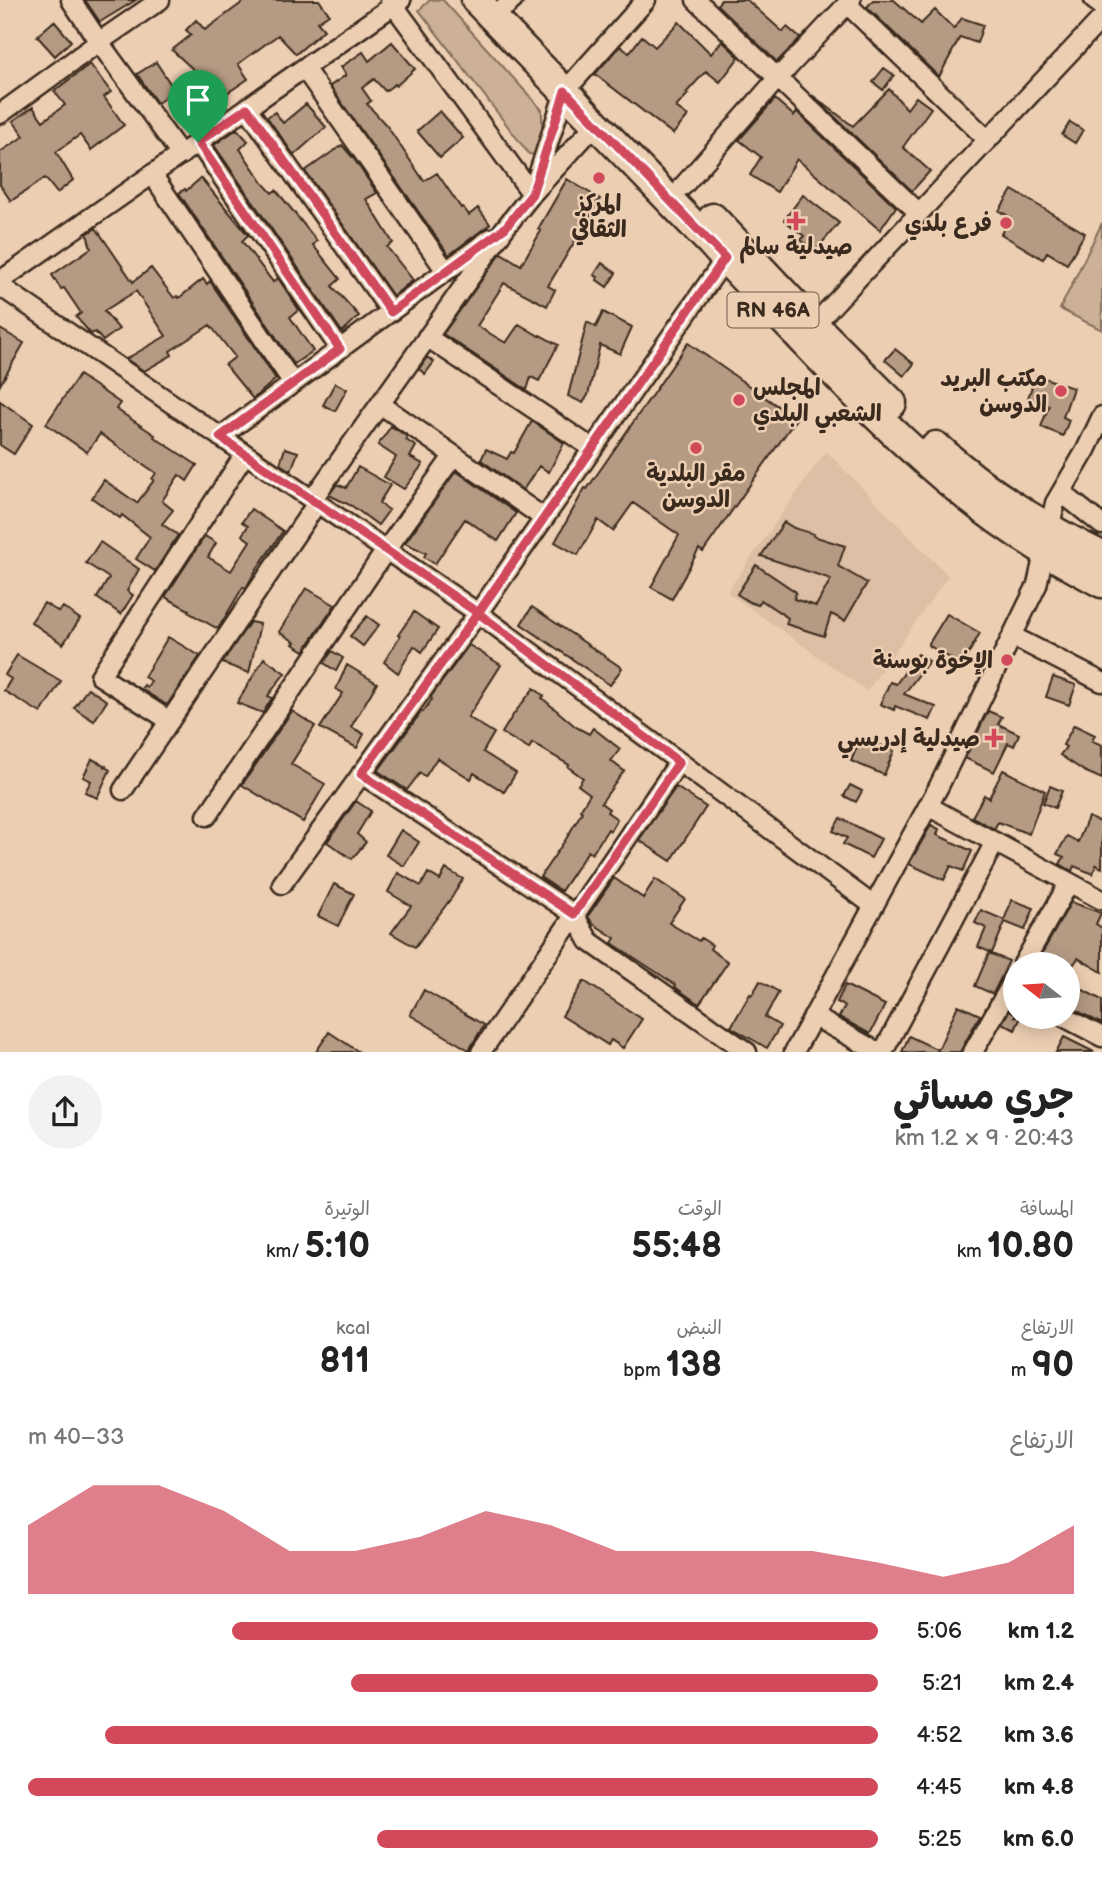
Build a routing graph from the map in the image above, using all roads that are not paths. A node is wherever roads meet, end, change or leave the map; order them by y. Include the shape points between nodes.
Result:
1 (71, 0) edge
2 (160, 0) edge
3 (476, 0) edge
4 (646, 0) edge
5 (1094, 0) edge
6 (699, 1) edge
7 (395, 2) edge
8 (507, 2) edge
9 (849, 2) edge
10 (1102, 6) edge
11 (1102, 18) edge
12 (99, 42) junction
13 (304, 68) junction
14 (777, 79) junction
15 (570, 85) junction
16 (247, 108) junction
17 (0, 114) edge
18 (596, 124) junction
19 (988, 140) junction
20 (198, 142) junction
21 (181, 155) junction
22 (152, 174) junction
23 (683, 186) junction
24 (532, 194) junction
25 (919, 213) junction
26 (505, 228) junction
27 (725, 258) junction
28 (446, 271) junction
29 (2, 289) edge
30 (391, 312) junction
31 (814, 325) junction
32 (427, 337) junction
33 (340, 349) junction
34 (293, 383) junction
35 (380, 404) junction
36 (1102, 416) edge
37 (220, 437) junction
38 (592, 448) junction
39 (245, 454) junction
40 (454, 455) junction
41 (314, 501) junction
42 (544, 518) junction
43 (1053, 519) junction
44 (1018, 521) junction
45 (1102, 525) edge
46 (386, 550) junction
47 (1094, 570) edge
48 (1037, 585) junction
49 (478, 613) junction
50 (1012, 636) junction
51 (1102, 682) edge
52 (170, 721) junction
53 (679, 762) junction
54 (361, 774) junction
55 (123, 790) dead end
56 (928, 806) junction
57 (206, 816) dead end
58 (995, 842) junction
59 (1069, 883) junction
60 (282, 884) dead end
61 (1102, 900) edge
62 (874, 906) junction
63 (574, 914) junction
64 (1030, 952) edge
65 (1003, 1002) edge
66 (813, 1016) junction
67 (1080, 1025) edge
68 (1102, 1037) edge
69 (490, 1048) edge
70 (747, 1052) edge
71 (794, 1052) edge
72 (881, 1052) edge
73 (973, 1052) edge

1 - 12 street
2 - 12 street
3 - 15 main road, RN 46A
4 - 15 street
5 - 10 street
6 - 14 street
7 - 13 street
7 - 24 street
8 - 15 main road, RN 46A
9 - 14 street
9 - 19 street
11 - 19 street
12 - 17 street
12 - 21 street
13 - 16 street
13 - 28 street
14 - 23 street
14 - 25 street
15 - 18 main road, RN 46A
15 - 23 main road, RN 46A
15 - 24 street
16 - 20 street
16 - 30 street
18 - 24 street
18 - 27 main road, RN 46A
19 - 25 street
20 - 21 street
20 - 33 street
21 - 22 street
22 - 29 street
22 - 34 street
23 - 31 main road, RN 46A
24 - 26 street
25 - 31 street
26 - 28 street
26 - 32 street
27 - 38 street
27 - 44 main road, RN 46A via 914,452 965,495
28 - 30 street
29 - 37 street
30 - 33 street
31 - 44 main road, RN 46A
32 - 35 street
32 - 38 street
33 - 34 street
34 - 37 street
35 - 40 street
35 - 41 street
36 - 43 street
37 - 39 street
38 - 42 street
39 - 41 street
39 - 52 street via 100,676
40 - 42 street
40 - 46 street
41 - 46 street
41 - 52 street
42 - 49 street
43 - 44 main road, RN 46A
43 - 44 street via 1047,508
43 - 45 street
43 - 47 main road, RN 46A
43 - 48 street
44 - 48 street via 1037,563
46 - 49 street
46 - 57 street
47 - 48 street via 1063,572
48 - 50 street
49 - 53 street
49 - 54 street
50 - 51 street
50 - 56 street
52 - 55 street
53 - 62 street
53 - 63 street
54 - 60 street
54 - 63 street
56 - 58 street
56 - 62 street
58 - 59 street
58 - 72 street
59 - 61 street
59 - 64 street
62 - 66 street
63 - 69 street
63 - 70 street via 589,941
65 - 73 street
66 - 71 street
66 - 72 street
67 - 68 street

